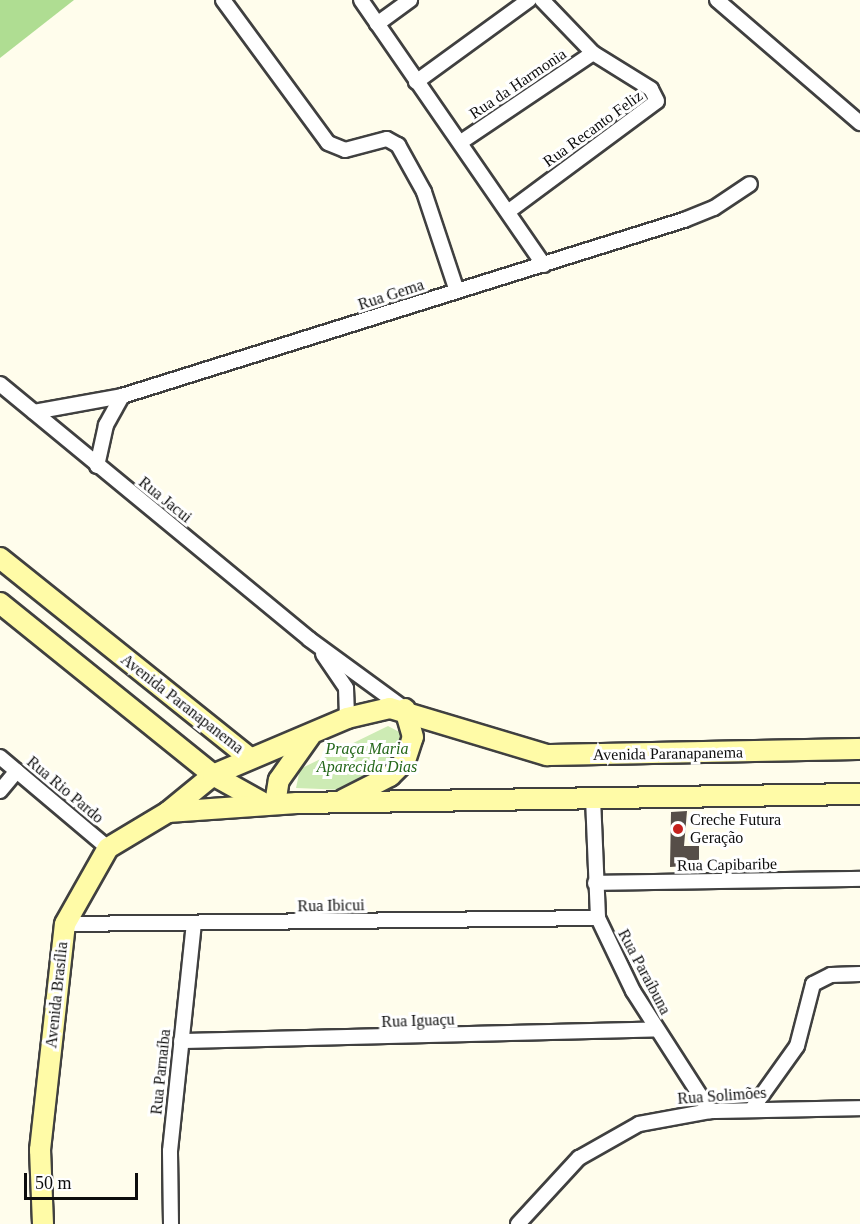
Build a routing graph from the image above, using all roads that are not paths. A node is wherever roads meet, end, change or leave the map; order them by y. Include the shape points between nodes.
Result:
1 (223, 0) edge
2 (361, 0) edge
3 (410, 0) edge
4 (530, 0) edge
5 (542, 0) edge
6 (717, 0) edge
7 (377, 24) junction
8 (593, 53) junction
9 (416, 82) junction
10 (860, 123) edge
11 (461, 142) junction
12 (750, 184) dead end
13 (509, 211) junction
14 (544, 264) junction
15 (457, 291) junction
16 (0, 384) edge
17 (122, 396) junction
18 (34, 411) junction
19 (97, 466) junction
20 (0, 558) edge
21 (0, 603) edge
22 (309, 639) junction
23 (405, 710) junction
24 (347, 718) junction
25 (312, 734) junction
26 (854, 749) edge
27 (0, 757) edge
28 (250, 758) junction
29 (16, 771) junction
30 (213, 775) junction
31 (0, 791) edge
32 (860, 794) edge
33 (593, 798) junction
34 (338, 802) junction
35 (271, 804) junction
36 (168, 812) junction
37 (108, 848) junction
38 (860, 879) edge
39 (595, 883) junction
40 (598, 918) junction
41 (64, 924) junction
42 (194, 924) junction
43 (860, 974) edge
44 (656, 1029) junction
45 (181, 1041) junction
46 (860, 1108) edge
47 (752, 1109) junction
48 (710, 1111) junction
49 (43, 1224) edge
50 (171, 1224) edge
51 (518, 1224) edge

1 - 15 street via 328,142 345,150 387,139 398,145 424,192
2 - 7 street
3 - 7 street
4 - 9 street
5 - 8 street, Rua Recanto Feliz
6 - 10 street
7 - 9 street
8 - 11 street, Rua da Harmonia
8 - 13 street, Rua Recanto Feliz via 651,89 656,104
9 - 11 street
11 - 13 street
12 - 14 street, Rua Gema via 714,208
13 - 14 street
14 - 15 street, Rua Gema
15 - 17 street, Rua Gema
16 - 18 street, Rua Jacui
17 - 18 street, Rua Gema
17 - 19 street via 106,425
18 - 19 street, Rua Jacui
19 - 22 street, Rua Jacui
20 - 28 street, Avenida Paranapanema
21 - 30 street
22 - 23 street, Rua Jacui
22 - 24 street, Rua Jacui via 346,688
23 - 24 street, Avenida Paranapanema
23 - 26 street, Avenida Paranapanema via 504,745 547,754
23 - 34 street via 413,737 405,762 390,776
24 - 25 street, Avenida Paranapanema
25 - 28 street, Avenida Paranapanema
25 - 35 street via 279,780
27 - 29 street, Rua Rio Pardo
28 - 30 street, Avenida Brasília
29 - 31 street
29 - 37 street, Rua Rio Pardo
30 - 35 street
30 - 36 street, Avenida Brasília
32 - 33 street
33 - 34 street
33 - 39 street, Rua Paraíbuna
34 - 35 street
35 - 36 street, Avenida Brasília
36 - 37 street, Avenida Brasília
37 - 41 street, Avenida Brasília
38 - 39 street, Rua Capibaribe
39 - 40 street, Rua Paraíbuna
40 - 42 street, Rua Ibicui
40 - 44 street, Rua Paraíbuna via 613,956
41 - 42 street, Rua Ibicui
41 - 49 street, Avenida Brasília via 40,1150
42 - 45 street, Rua Parnaíba
43 - 47 street via 831,975 813,984 797,1046
44 - 45 street, Rua Iguaçu
44 - 48 street, Rua Paraíbuna
45 - 50 street, Rua Parnaíba via 170,1151
46 - 47 street, Rua Solimões
47 - 48 street, Rua Solimões
48 - 51 street, Rua Solimões via 639,1124 598,1144

